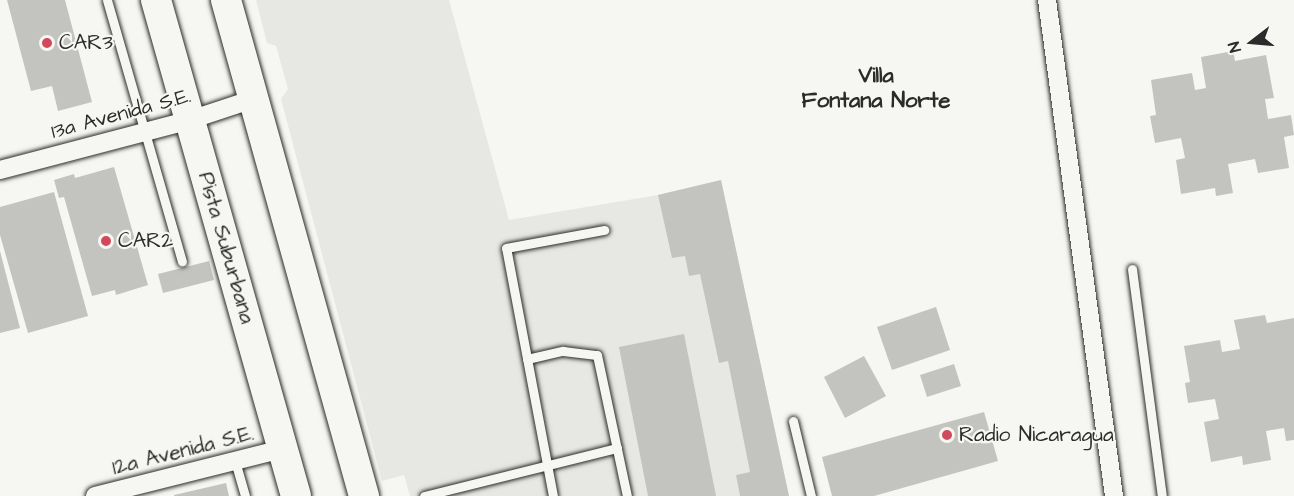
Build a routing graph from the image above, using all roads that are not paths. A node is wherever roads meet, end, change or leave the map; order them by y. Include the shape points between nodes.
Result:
1 (107, 0) edge
2 (156, 0) edge
3 (226, 0) edge
4 (1047, 0) edge
5 (254, 99) junction
6 (190, 120) junction
7 (144, 132) junction
8 (0, 170) edge
9 (604, 230) dead end
10 (182, 261) dead end
11 (1132, 269) dead end
12 (527, 359) junction
13 (792, 421) dead end
14 (617, 448) junction
15 (282, 449) junction
16 (235, 461) junction
17 (547, 465) junction
18 (95, 496) edge
19 (245, 496) edge
20 (296, 496) edge
21 (364, 496) edge
22 (424, 496) edge
23 (553, 496) edge
24 (627, 496) edge
25 (811, 496) edge
26 (1114, 496) edge
27 (1162, 496) edge

1 - 7 lane
2 - 6 main road, Pista Suburbana
3 - 5 main road
4 - 26 street
5 - 6 street, 13a Avenida S.E.
5 - 21 main road
6 - 7 street, 13a Avenida S.E.
6 - 15 main road, Pista Suburbana
7 - 8 street, 13a Avenida S.E.
7 - 10 lane
9 - 12 lane via 506,248
11 - 27 lane
12 - 14 lane via 562,351 597,355
12 - 17 lane
13 - 25 lane
14 - 17 lane
14 - 24 lane
15 - 16 street, 12a Avenida S.E.
15 - 20 main road, Pista Suburbana
16 - 18 street, 12a Avenida S.E.
16 - 19 lane
17 - 22 lane
17 - 23 lane

